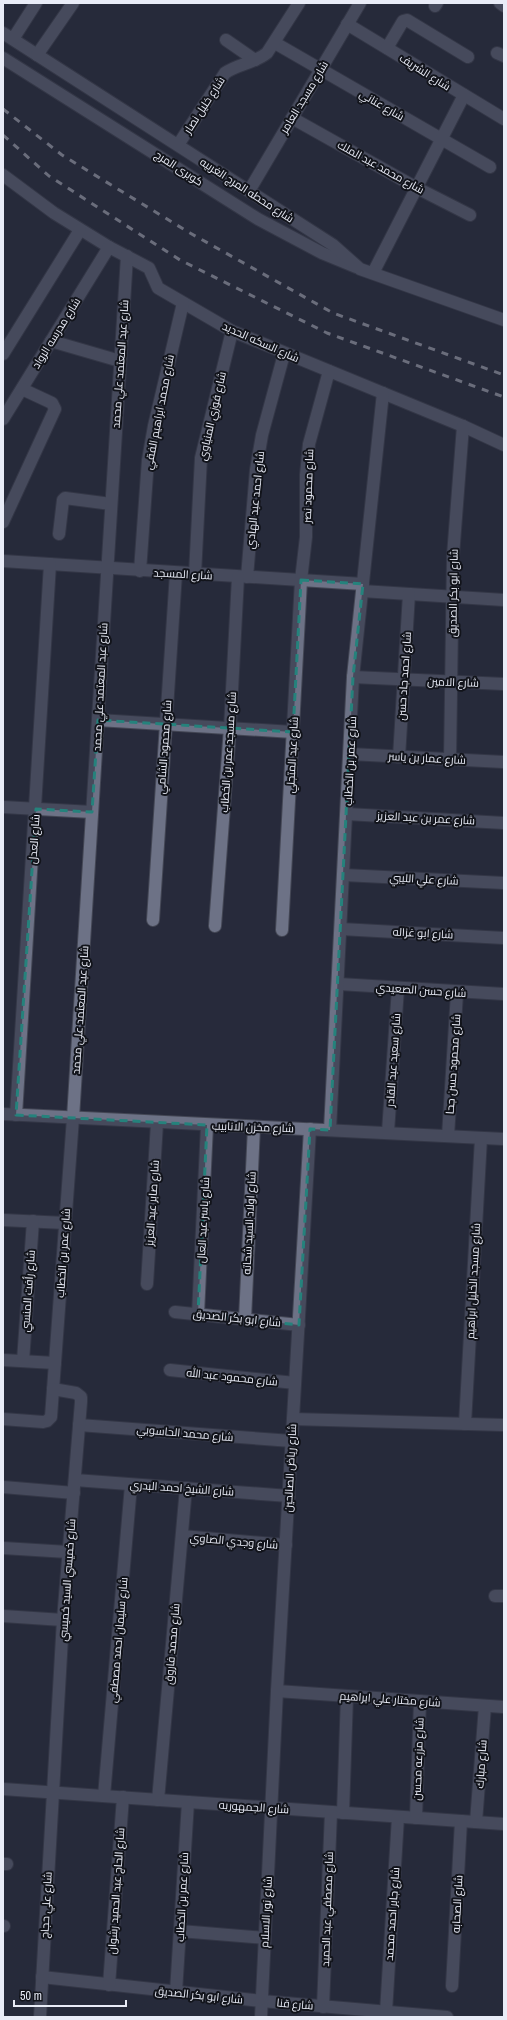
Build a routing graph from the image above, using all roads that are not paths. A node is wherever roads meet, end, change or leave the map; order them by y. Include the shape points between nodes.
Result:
1 (36, 3) edge
2 (73, 3) edge
3 (299, 3) edge
4 (360, 3) edge
5 (500, 3) edge
6 (504, 6) edge
7 (347, 24) junction
8 (8, 36) edge
9 (226, 40) dead end
10 (274, 43) junction
11 (387, 48) junction
12 (38, 55) junction
13 (468, 57) dead end
14 (3, 58) edge
15 (255, 60) junction
16 (16, 67) junction
17 (321, 69) junction
18 (3, 70) edge
19 (464, 95) junction
20 (292, 118) junction
21 (504, 119) edge
22 (442, 139) junction
23 (178, 145) junction
24 (490, 167) dead end
25 (3, 175) edge
26 (417, 188) junction
27 (248, 191) junction
28 (470, 215) dead end
29 (80, 230) junction
30 (109, 247) junction
31 (127, 256) junction
32 (360, 269) junction
33 (373, 273) junction
34 (183, 302) junction
35 (504, 320) edge
36 (232, 331) junction
37 (51, 341) junction
38 (3, 354) edge
39 (284, 354) junction
40 (120, 361) junction
41 (329, 371) junction
42 (22, 389) junction
43 (383, 393) junction
44 (3, 420) edge
45 (463, 426) junction
46 (504, 445) edge
47 (111, 504) junction
48 (3, 522) edge
49 (59, 534) dead end
50 (3, 561) edge
51 (50, 564) junction
52 (107, 568) junction
53 (140, 571) junction
54 (176, 574) junction
55 (195, 574) junction
56 (242, 577) junction
57 (301, 580) junction
58 (363, 588) junction
59 (409, 594) junction
60 (454, 597) junction
61 (504, 600) edge
62 (353, 678) junction
63 (404, 680) junction
64 (451, 682) junction
65 (504, 684) edge
66 (98, 720) junction
67 (166, 724) junction
68 (230, 728) junction
69 (293, 732) junction
70 (350, 754) junction
71 (399, 757) junction
72 (450, 760) junction
73 (504, 762) edge
74 (3, 807) edge
75 (36, 809) junction
76 (92, 812) junction
77 (347, 814) junction
78 (504, 823) edge
79 (344, 876) junction
80 (504, 883) edge
81 (153, 920) dead end
82 (215, 926) dead end
83 (341, 929) junction
84 (282, 930) dead end
85 (504, 938) edge
86 (338, 984) junction
87 (398, 988) junction
88 (458, 993) junction
89 (504, 994) edge
90 (3, 1114) edge
91 (16, 1115) junction
92 (73, 1118) junction
93 (157, 1123) junction
94 (208, 1125) junction
95 (254, 1127) junction
96 (310, 1129) junction
97 (330, 1130) junction
98 (388, 1132) junction
99 (448, 1136) junction
100 (481, 1138) junction
101 (504, 1139) edge
102 (3, 1220) edge
103 (33, 1221) junction
104 (65, 1223) junction
105 (147, 1284) dead end
106 (175, 1312) dead end
107 (198, 1314) junction
108 (245, 1319) junction
109 (299, 1325) junction
110 (3, 1360) edge
111 (22, 1361) junction
112 (55, 1363) junction
113 (170, 1370) dead end
114 (295, 1384) junction
115 (53, 1389) junction
116 (3, 1419) edge
117 (293, 1419) junction
118 (79, 1424) junction
119 (465, 1424) junction
120 (504, 1425) edge
121 (292, 1441) junction
122 (75, 1480) junction
123 (131, 1484) junction
124 (3, 1487) edge
125 (186, 1488) junction
126 (74, 1493) junction
127 (289, 1496) junction
128 (182, 1536) junction
129 (286, 1545) junction
130 (3, 1548) edge
131 (68, 1552) junction
132 (3, 1616) edge
133 (63, 1620) junction
134 (277, 1691) junction
135 (347, 1696) junction
136 (420, 1701) junction
137 (485, 1706) junction
138 (504, 1707) edge
139 (3, 1789) edge
140 (52, 1793) junction
141 (104, 1796) junction
142 (123, 1798) junction
143 (158, 1800) junction
144 (188, 1802) junction
145 (271, 1808) junction
146 (337, 1812) junction
147 (398, 1817) junction
148 (416, 1818) junction
149 (460, 1821) junction
150 (476, 1822) junction
151 (504, 1824) edge
152 (180, 1931) junction
153 (265, 1938) junction
154 (42, 1977) junction
155 (109, 1985) junction
156 (452, 1986) dead end
157 (176, 1992) junction
158 (262, 2001) junction
159 (323, 2007) junction
160 (386, 2012) junction
161 (40, 2017) edge
162 (261, 2017) edge
163 (447, 2017) edge

1 - 8 street
2 - 12 street
3 - 10 street, شارع خليل نصار
4 - 7 street, شارع مسجد العامر
5 - 6 street
7 - 11 street, شارع الشريف
7 - 17 street, شارع مسجد العامر
8 - 12 street, شارع محطه المرج الغربيه
9 - 15 street
10 - 15 street, شارع خليل نصار via 267,53
10 - 17 street, شارع عناني
11 - 13 street via 403,21 407,20
11 - 19 street, شارع الشريف
12 - 23 street, شارع محطه المرج الغربيه
14 - 16 street, كوبرى المرج
15 - 23 street, شارع خليل نصار via 225,73
16 - 18 street
16 - 32 street, كوبرى المرج via 258,218 322,253
17 - 20 street, شارع مسجد العامر
17 - 22 street, شارع عناني
19 - 21 street, شارع الشريف
19 - 22 street
20 - 26 street, شارع محمد عبد الملك
20 - 27 street, شارع مسجد العامر
22 - 24 street, شارع عناني
22 - 26 street
23 - 27 street, شارع محطه المرج الغربيه
25 - 29 street, شارع السكه الحديد
26 - 28 street, شارع محمد عبد الملك
26 - 33 street
27 - 32 street, شارع محطه المرج الغربيه via 333,245
29 - 30 street, شارع السكه الحديد
29 - 38 street
30 - 31 street, شارع السكه الحديد
30 - 37 street, شارع مدرسه الرواد
31 - 34 street, شارع السكه الحديد via 149,268 158,288
31 - 40 street, شارع عبد المعتمد علي محمد
32 - 33 street, شارع محطه المرج الغربيه
33 - 35 street, شارع محطه المرج الغربيه
34 - 36 street, شارع السكه الحديد
34 - 53 street, شارع محمد ابراهيم الفقي via 148,460
36 - 39 street, شارع السكه الحديد
36 - 55 street, شارع فوزي المنياوي via 201,458
37 - 40 street
37 - 42 street, شارع مدرسه الرواد
39 - 41 street, شارع السكه الحديد
39 - 56 street, شارع احمد عبد الهادي via 262,435
40 - 47 street, شارع عبد المعتمد علي محمد
41 - 43 street, شارع السكه الحديد
41 - 57 street, شارع محمود نصر via 309,444 306,537
42 - 44 street, شارع مدرسه الرواد
42 - 48 street via 50,401 55,409
43 - 45 street, شارع السكه الحديد
43 - 58 street, شارع عمر بن الخطاب
45 - 46 street, شارع السكه الحديد
45 - 60 street, شارع ابو بكر الصديق via 453,556
47 - 49 street via 65,498
47 - 52 street, شارع عبد المعتمد علي محمد
50 - 51 street, شارع المسجد
51 - 52 street, شارع المسجد
51 - 75 street, شارع العدل
52 - 53 street, شارع المسجد
52 - 66 street, شارع عبد المعتمد علي محمد
53 - 54 street, شارع المسجد
54 - 55 street, شارع المسجد
54 - 67 street, شارع محمود الشامي
55 - 56 street, شارع المسجد
56 - 57 street, شارع المسجد
56 - 68 street, شارع مسجد عمر بن الخطاب
57 - 58 street, شارع المسجد
57 - 69 street, شارع عبد المتجلي
58 - 59 street, شارع المسجد
58 - 62 street, شارع عمر بن الخطاب
59 - 60 street, شارع المسجد
59 - 63 street, شارع احمد جاد حسن
60 - 61 street, شارع المسجد
60 - 64 street, شارع ابو بكر الصديق
62 - 63 street, شارع الامين
62 - 70 street, شارع عمر بن الخطاب
63 - 64 street, شارع الامين
63 - 71 street, شارع احمد جاد حسن
64 - 65 street, شارع الامين
64 - 72 street, شارع ابو بكر الصديق
66 - 67 street
66 - 76 street, شارع عبد المعتمد علي محمد
67 - 68 street
67 - 81 street, شارع محمود الشامي
68 - 69 street
68 - 82 street, شارع مسجد عمر بن الخطاب
69 - 84 street, شارع عبد المتجلي
70 - 71 street, شارع عمار بن ياسر
70 - 77 street, شارع عمر بن الخطاب
71 - 72 street, شارع عمار بن ياسر
72 - 73 street, شارع عمار بن ياسر
74 - 75 street
75 - 76 street
75 - 91 street, شارع العدل
76 - 92 street, شارع عبد المعتمد علي محمد
77 - 78 street, شارع عمر بن عبد العزيز
77 - 79 street, شارع عمر بن الخطاب
79 - 80 street, شارع علي الليبي
79 - 83 street, شارع عمر بن الخطاب
83 - 85 street, شارع ابو غزاله
83 - 86 street, شارع عمر بن الخطاب
86 - 87 street, شارع حسن الصعيدي
86 - 97 street, شارع عمر بن الخطاب
87 - 88 street, شارع حسن الصعيدي
87 - 98 street, شارع سعيد عبد القادر
88 - 89 street, شارع حسن الصعيدي
88 - 99 street, شارع محمود حسن جحا
90 - 91 street, شارع مخزن الانابيب
91 - 92 street, شارع مخزن الانابيب
92 - 93 street, شارع مخزن الانابيب
92 - 104 street, شارع عمر بن الخطاب
93 - 94 street, شارع مخزن الانابيب
93 - 105 street, شارع صابر عبد العزيز
94 - 95 street, شارع مخزن الانابيب
94 - 107 street, شارع ياسر عبد العال
95 - 96 street, شارع مخزن الانابيب
95 - 108 street, شارع اولاد السيد شحاته
96 - 97 street, شارع مخزن الانابيب
96 - 109 street, شارع رياض الصالحين
97 - 98 street, شارع مخزن الانابيب
98 - 99 street, شارع مخزن الانابيب
99 - 100 street, شارع مخزن الانابيب
100 - 101 street, شارع مخزن الانابيب
100 - 119 street, شارع مسجد الخليل ابراهيم
102 - 103 street
103 - 104 street
103 - 111 street, شارع رأفت المنسي
104 - 112 street, شارع عمر بن الخطاب
106 - 107 street, شارع ابو بكر الصديق
107 - 108 street, شارع ابو بكر الصديق
108 - 109 street, شارع ابو بكر الصديق
109 - 114 street, شارع رياض الصالحين
110 - 111 street
111 - 112 street
112 - 115 street, شارع عمر بن الخطاب
113 - 114 street, شارع محمود عبد الله
114 - 117 street, شارع رياض الصالحين
115 - 116 street, شارع عمر بن الخطاب via 51,1417 47,1421
115 - 118 street, شارع خميسي السيد خميسي via 79,1394
117 - 119 street
117 - 121 street, شارع رياض الصالحين
118 - 121 street, شارع محمد الحاسوبي
118 - 122 street, شارع خميسي السيد خميسي
119 - 120 street
121 - 127 street, شارع رياض الصالحين
122 - 123 street, شارع الشيخ احمد البدري
122 - 126 street, شارع خميسي السيد خميسي
123 - 125 street, شارع الشيخ احمد البدري
123 - 141 street, شارع سليمان احمد مصطفي
124 - 126 street
125 - 127 street, شارع الشيخ احمد البدري
125 - 128 street, شارع محمد فاروق
126 - 131 street, شارع خميسي السيد خميسي
127 - 129 street, شارع رياض الصالحين
128 - 129 street, شارع وجدي الصاوي
128 - 143 street, شارع محمد فاروق
129 - 134 street, شارع رياض الصالحين
130 - 131 street
131 - 133 street, شارع خميسي السيد خميسي
132 - 133 street
133 - 140 street, شارع خميسي السيد خميسي
134 - 135 street, شارع مختار علي ابراهيم
134 - 145 street, شارع رياض الصالحين
135 - 136 street, شارع مختار علي ابراهيم
135 - 146 street, شارع مصطفي عبد الحميد
136 - 137 street, شارع مختار علي ابراهيم
136 - 148 street, شارع مزرعه محسن
137 - 138 street, شارع مختار علي ابراهيم
137 - 150 street, شارع مبارك
139 - 140 street, شارع الجمهوريه
140 - 141 street, شارع الجمهوريه
140 - 154 street, شارع علي حجاج
141 - 142 street, شارع الجمهوريه
142 - 143 street, شارع الجمهوريه
142 - 155 street, شارع الحاج عبد الحميد رشوان
143 - 144 street, شارع الجمهوريه
144 - 145 street, شارع الجمهوريه
144 - 152 street, شارع عمر بن الخطاب
145 - 146 street, شارع الجمهوريه
145 - 153 street, شارع نور الاسلام
146 - 147 street, شارع الجمهوريه
146 - 159 street, شارع مصطفي عبد الحميد
147 - 148 street, شارع الجمهوريه
147 - 160 street, شارع جابر احمد محمد
148 - 149 street, شارع الجمهوريه
149 - 150 street, شارع الجمهوريه
149 - 156 street, شارع الصحابه
150 - 151 street, شارع الجمهوريه
152 - 153 street
152 - 157 street, شارع عمر بن الخطاب
153 - 158 street, شارع نور الاسلام
154 - 155 street, شارع ابو بكر الصديق
154 - 161 street, شارع علي حجاج
155 - 157 street, شارع ابو بكر الصديق
157 - 158 street, شارع ابو بكر الصديق
158 - 159 street, شارع قنا
158 - 162 street, شارع نور الاسلام
159 - 160 street, شارع قنا
160 - 163 street, شارع قنا

